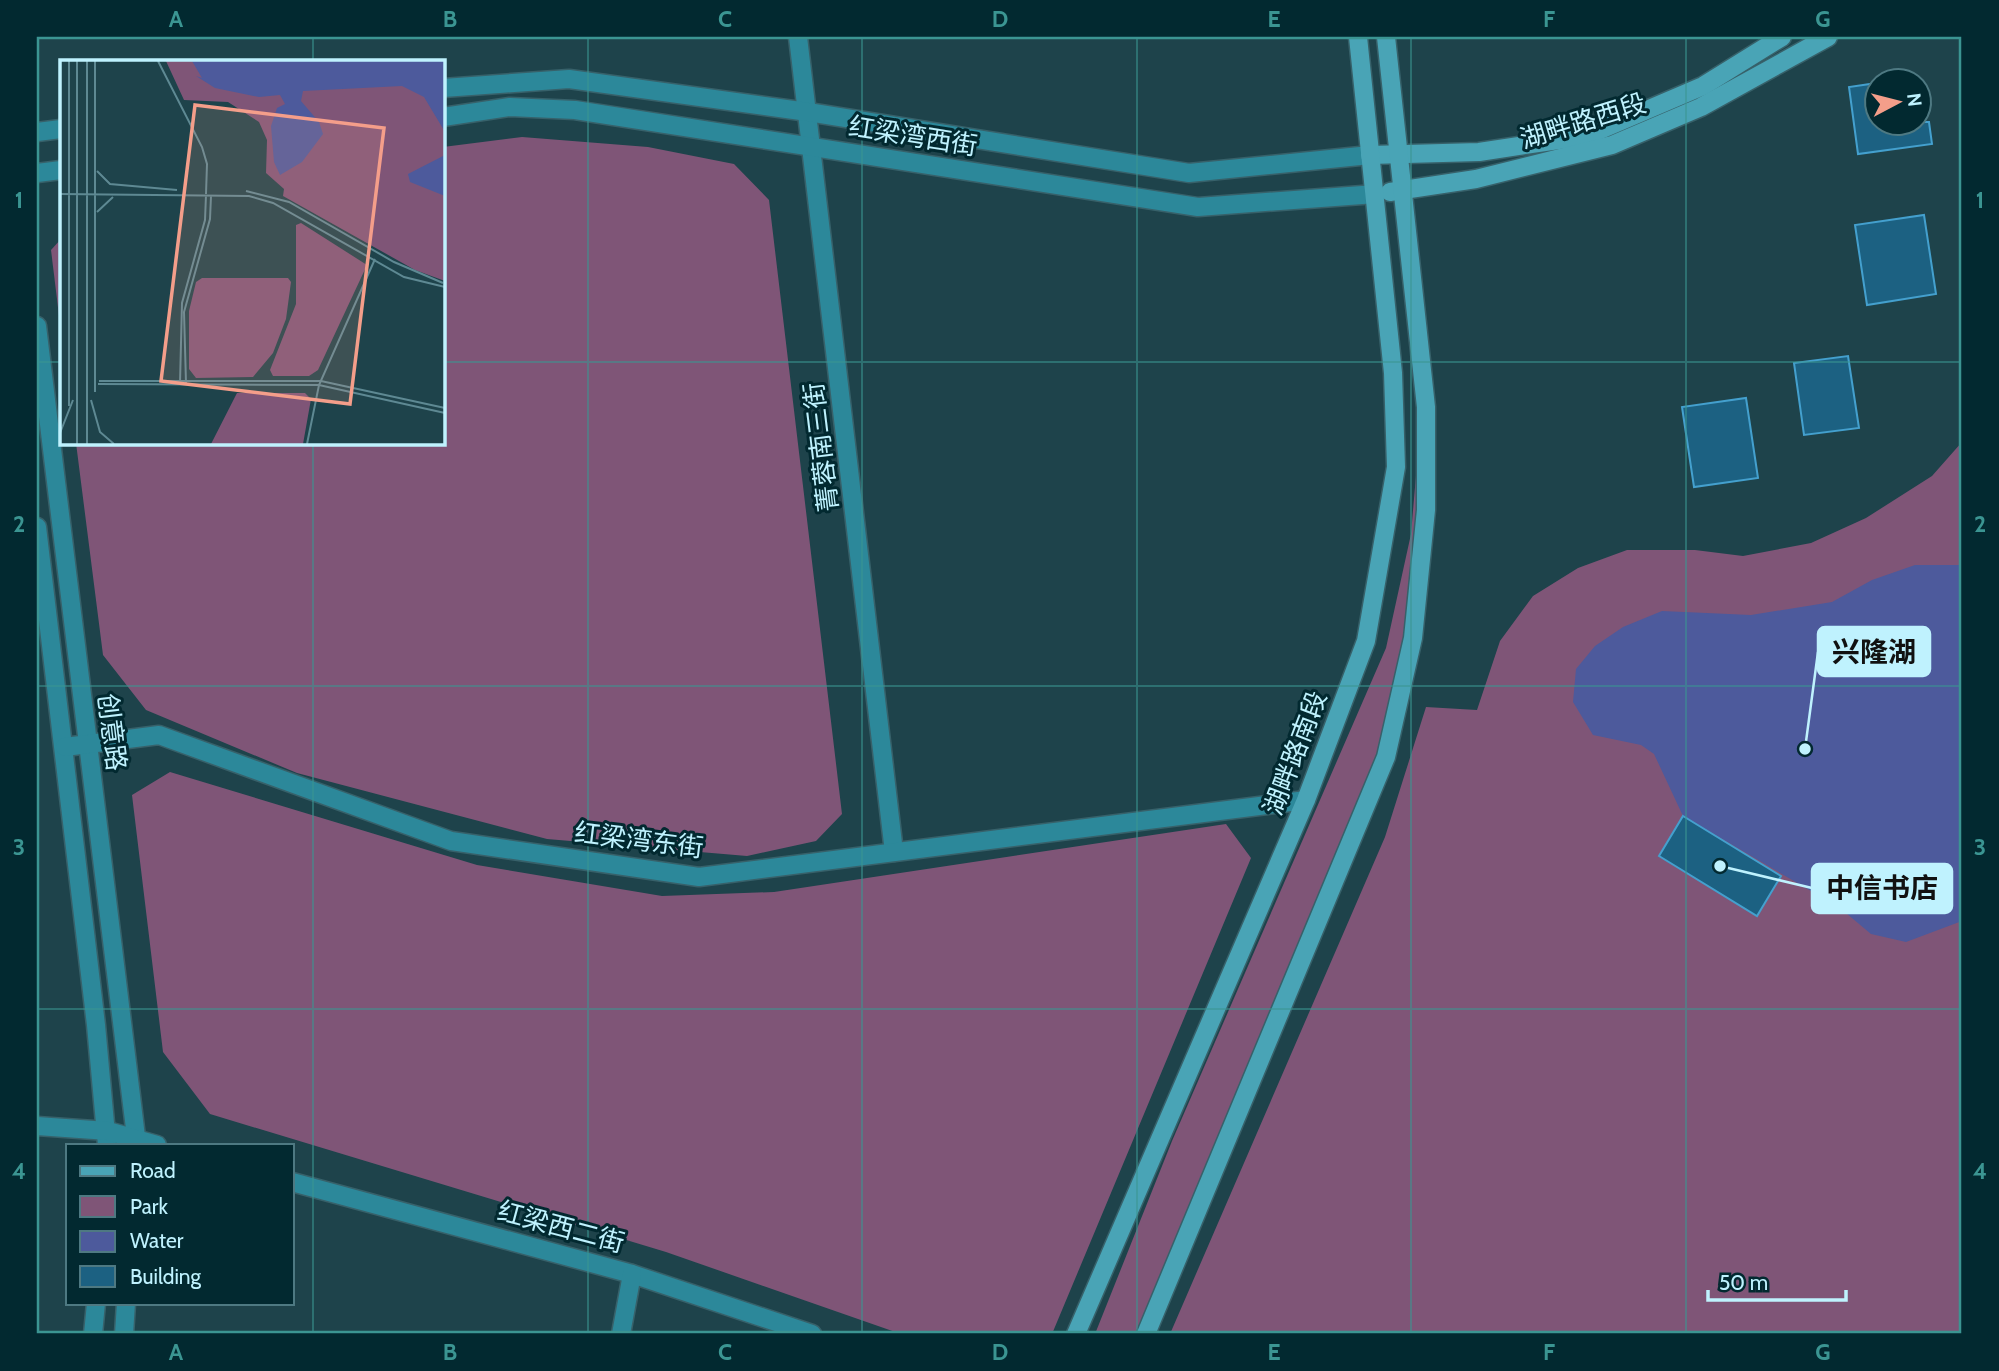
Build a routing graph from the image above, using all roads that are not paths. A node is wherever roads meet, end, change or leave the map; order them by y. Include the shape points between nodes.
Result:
1 (798, 37) edge
2 (1358, 37) edge
3 (1386, 37) edge
4 (1782, 37) edge
5 (1828, 37) edge
6 (444, 88) edge
7 (808, 112) junction
8 (444, 117) edge
9 (60, 129) edge
10 (37, 132) edge
11 (812, 147) junction
12 (1370, 155) junction
13 (1397, 155) junction
14 (60, 170) edge
15 (37, 173) edge
16 (1401, 190) junction
17 (1376, 194) junction
18 (37, 326) edge
19 (37, 527) edge
20 (87, 744) junction
21 (65, 747) junction
22 (1306, 800) junction
23 (894, 852) junction
24 (37, 1126) edge
25 (107, 1138) edge
26 (137, 1143) edge
27 (294, 1183) edge
28 (632, 1273) junction
29 (96, 1304) edge
30 (126, 1304) edge
31 (93, 1334) edge
32 (124, 1334) edge
33 (621, 1334) edge
34 (812, 1334) edge
35 (1076, 1334) edge
36 (1146, 1334) edge

1 - 7 street, 菁蓉南三街
2 - 12 main road, 湖畔路南段
3 - 13 main road
4 - 13 main road, 湖畔路西段 via 1703,86 1586,136 1479,152
5 - 16 main road, 湖畔路西段 via 1701,107 1612,145 1476,179
6 - 7 street, 红梁湾西街 via 569,79
7 - 11 street, 菁蓉南三街
7 - 12 street, 红梁湾西街 via 1189,173
8 - 11 street, 红梁湾西街 via 510,107 575,110
9 - 10 street
11 - 17 street, 红梁湾西街 via 1198,207
11 - 23 street, 菁蓉南三街
12 - 13 main road, 湖畔路西段
12 - 17 main road, 湖畔路南段
13 - 16 main road
14 - 15 street
16 - 17 main road, 湖畔路西段
16 - 36 main road via 1426,407 1426,510 1413,638 1386,757
17 - 22 main road, 湖畔路南段 via 1394,373 1396,467 1366,641
18 - 20 street, 创意路
19 - 21 street, 创意路
20 - 21 street, 红梁湾东街
20 - 23 street, 红梁湾东街 via 159,735 451,841 699,877
20 - 26 street, 创意路
21 - 25 street, 创意路
22 - 23 street, 红梁湾东街
22 - 35 main road, 湖畔路南段
24 - 25 street
25 - 26 street
27 - 28 street, 红梁西二街
28 - 33 street
28 - 34 street, 红梁西二街
29 - 31 street
30 - 32 street

